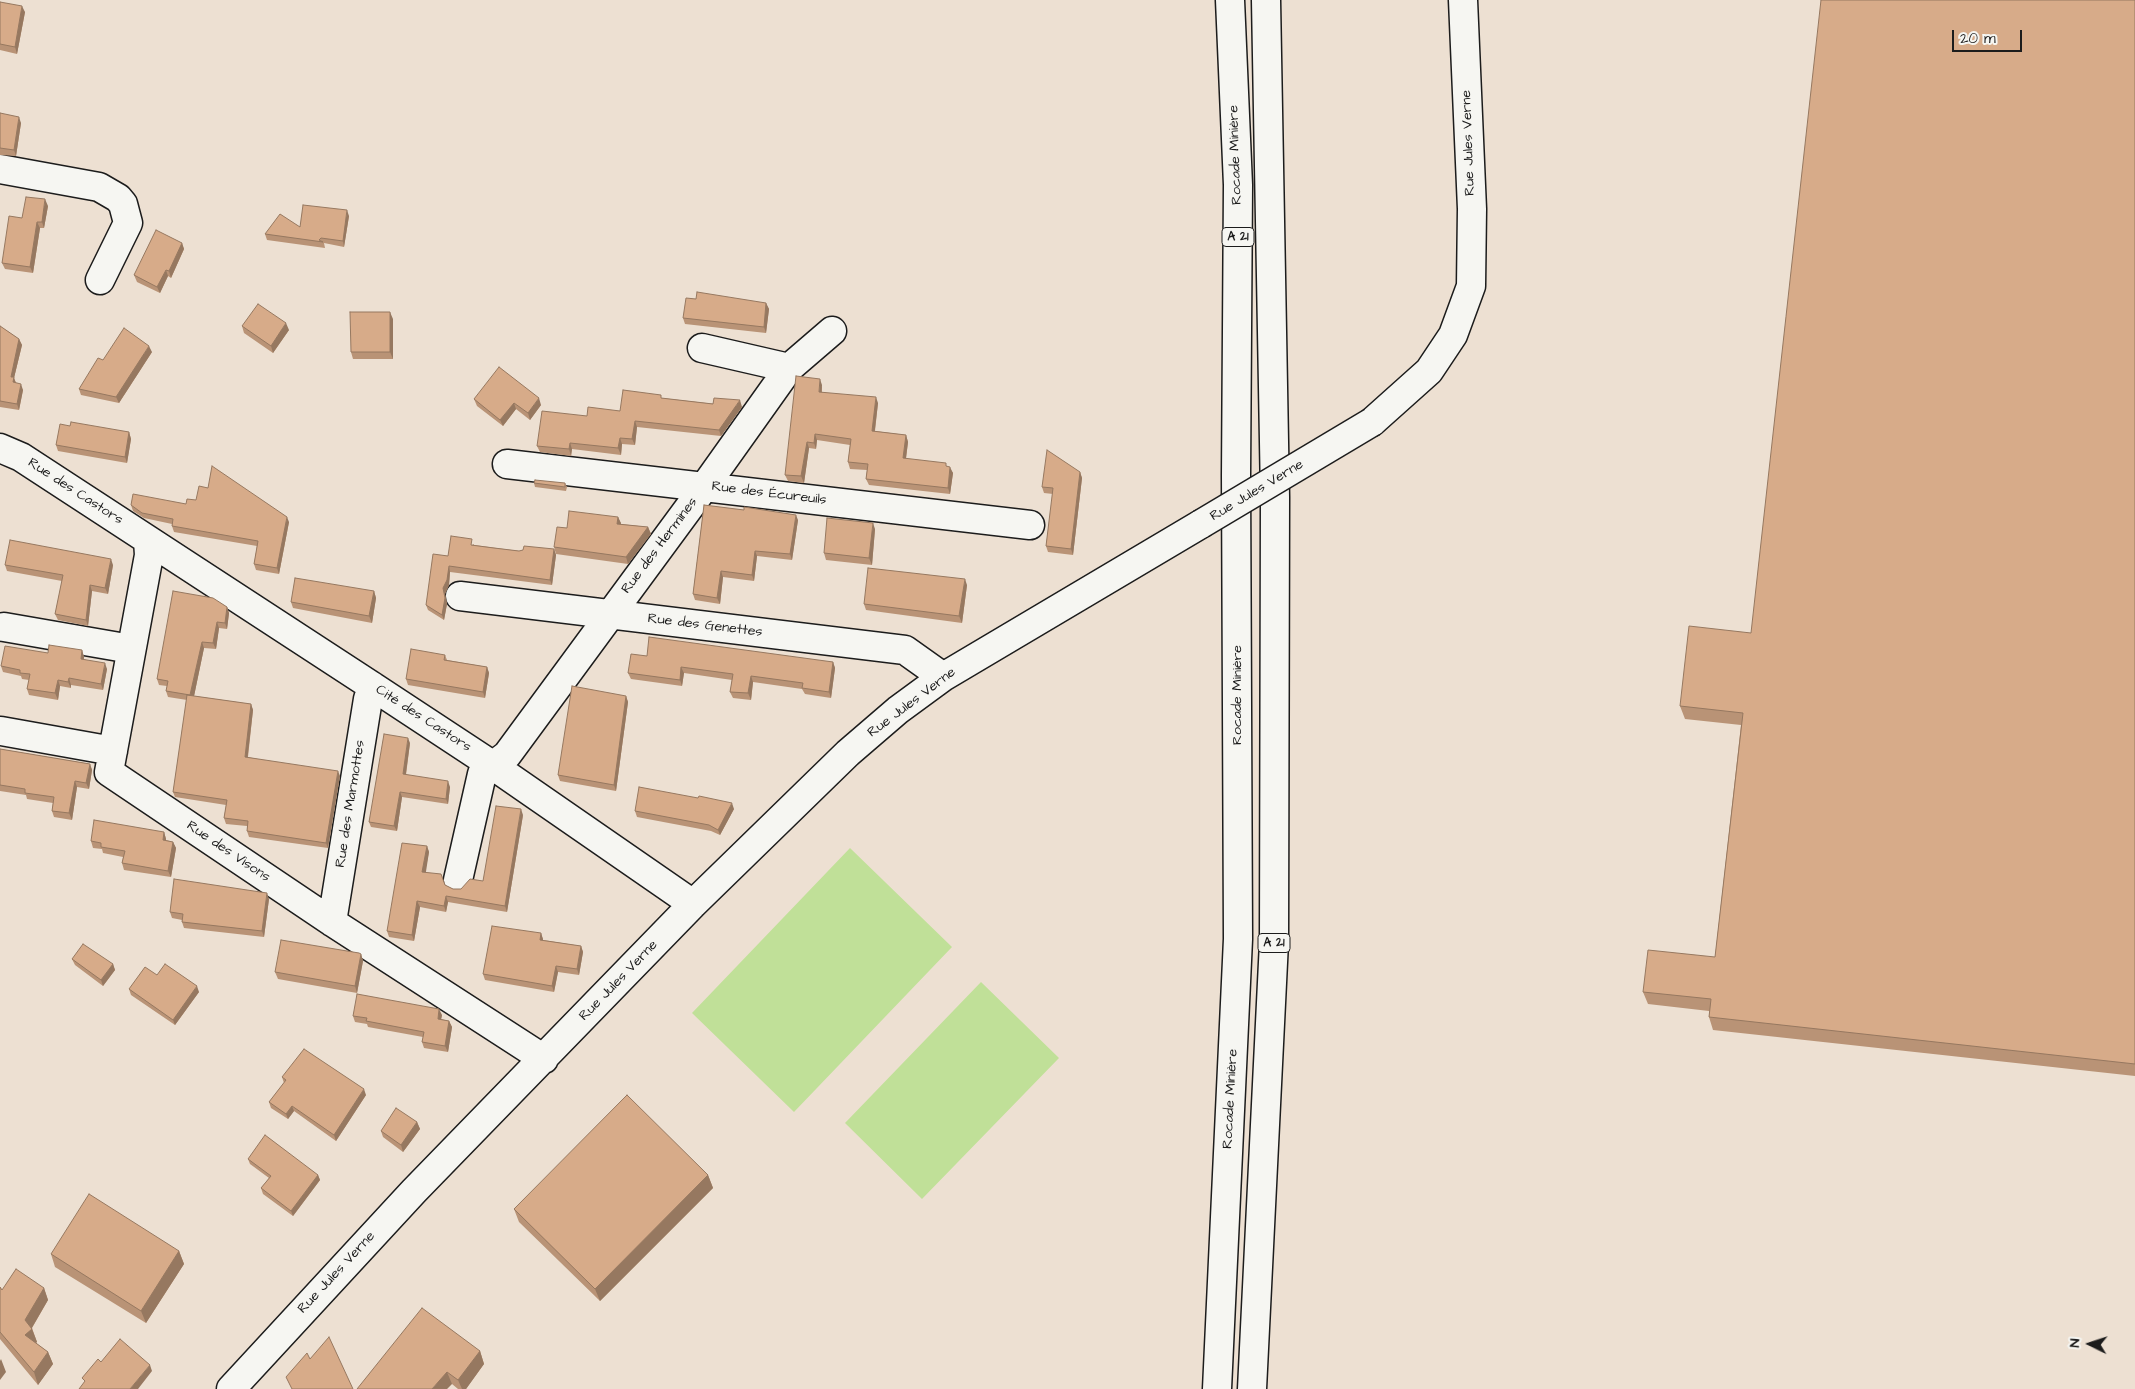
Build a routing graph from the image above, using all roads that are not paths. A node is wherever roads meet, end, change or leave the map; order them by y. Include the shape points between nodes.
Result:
1 (1230, 0) edge
2 (1266, 0) edge
3 (1463, 0) edge
4 (0, 169) edge
5 (100, 280) dead end
6 (832, 331) dead end
7 (702, 348) dead end
8 (789, 368) junction
9 (0, 448) edge
10 (507, 464) dead end
11 (705, 486) junction
12 (1030, 525) dead end
13 (148, 540) junction
14 (460, 596) dead end
15 (609, 615) junction
16 (4, 627) dead end
17 (130, 649) junction
18 (943, 677) junction
19 (372, 686) junction
20 (1, 731) edge
21 (113, 751) junction
22 (492, 766) junction
23 (458, 880) dead end
24 (693, 904) junction
25 (332, 922) junction
26 (544, 1059) junction
27 (231, 1389) edge
28 (1217, 1389) edge
29 (1252, 1389) edge

1 - 28 main road, Rocade Minière / A 21 via 1238,185 1238,939
2 - 29 main road, A 21 via 1275,497 1274,942
3 - 18 main road, Rue Jules Verne, bridge via 1472,210 1471,286 1453,335 1429,370 1372,422
4 - 5 main road via 99,187 118,198 128,223
6 - 8 main road, Rue des Hermines
7 - 8 main road
8 - 11 main road, Rue des Hermines
9 - 13 main road, Rue des Castors via 22,457
10 - 11 main road, Rue des Écureuils
11 - 12 main road, Rue des Écureuils
11 - 15 main road, Rue des Hermines
13 - 17 main road, Rue des Visons via 149,555
13 - 19 main road, Cité des Castors
14 - 15 main road, Rue des Genettes
15 - 18 main road, Rue des Genettes via 905,650
15 - 22 main road, Rue des Hermines via 507,755
16 - 17 main road
17 - 21 main road, Rue des Visons
18 - 24 main road, Rue Jules Verne via 848,753
19 - 22 main road, Cité des Castors
19 - 25 main road, Rue des Marmottes
20 - 21 main road
21 - 25 main road, Rue des Visons via 109,772
22 - 23 main road, Rue des Hermines via 482,774
22 - 24 main road, Cité des Castors
24 - 26 main road, Rue Jules Verne
25 - 26 main road, Rue des Visons
26 - 27 main road, Rue Jules Verne via 414,1191

